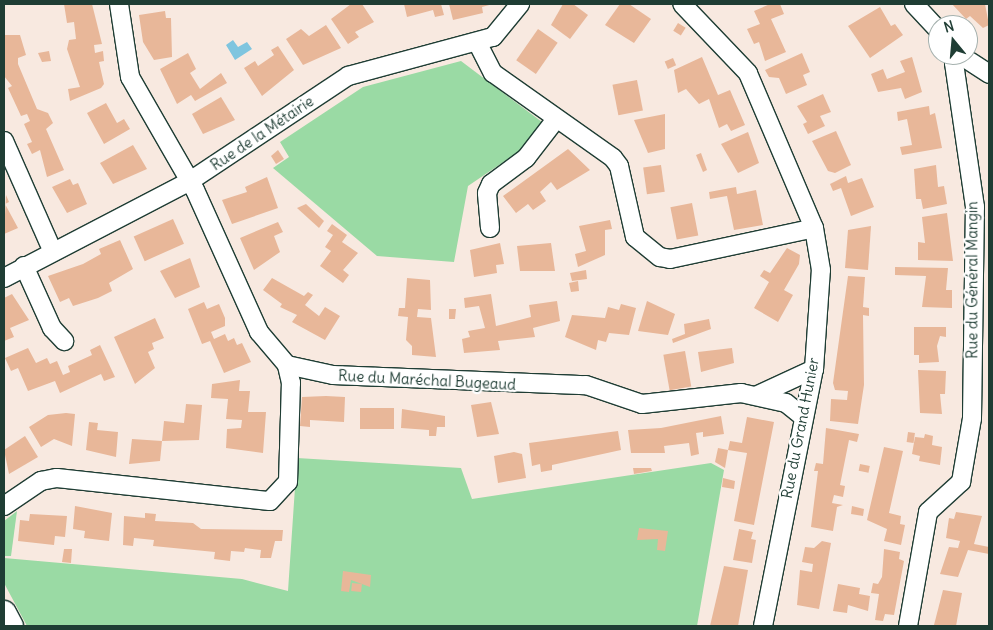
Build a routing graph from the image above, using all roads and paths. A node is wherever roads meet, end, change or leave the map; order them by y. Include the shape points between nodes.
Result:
1 (118, 4) edge
2 (520, 4) edge
3 (682, 4) edge
4 (914, 4) edge
5 (928, 19) edge
6 (477, 42) junction
7 (954, 65) edge
8 (975, 65) edge
9 (989, 74) edge
10 (556, 119) junction
11 (4, 141) edge
12 (11, 175) edge
13 (190, 181) junction
14 (490, 228) dead end
15 (814, 228) junction
16 (52, 250) junction
17 (24, 266) junction
18 (4, 278) edge
19 (64, 341) dead end
20 (287, 365) junction
21 (814, 369) junction
22 (758, 395) junction
23 (803, 417) junction
24 (4, 506) edge
25 (4, 613) edge
26 (11, 626) edge
27 (767, 626) edge
28 (908, 626) edge

1 - 13 street via 130,77
2 - 6 street, Rue de la Métairie via 500,32
3 - 15 street, Rue du Grand Hunier via 748,73
4 - 5 street
6 - 10 street via 493,73
6 - 13 street, Rue de la Métairie via 360,70
7 - 28 street, Rue du Général Mangin via 974,207 972,418 960,482 928,512
8 - 9 street
10 - 14 street via 526,158 491,184 487,193
10 - 15 street via 619,166 635,237 660,257 670,259
11 - 12 street
12 - 16 street
13 - 16 street, Rue de la Métairie
13 - 20 street via 259,332
15 - 21 street, Rue du Grand Hunier via 821,270
16 - 17 street, Rue de la Métairie
17 - 18 street, Rue de la Métairie
17 - 19 street via 52,328
20 - 22 street, Rue du Maréchal Bugeaud via 332,374 513,385 586,385 642,404 731,392
20 - 24 street via 291,383 288,482 270,501 56,478 41,482
21 - 22 street
21 - 23 street, Rue du Grand Hunier
22 - 23 street, Rue du Maréchal Bugeaud via 786,403
23 - 27 street, Rue du Grand Hunier
25 - 26 street

